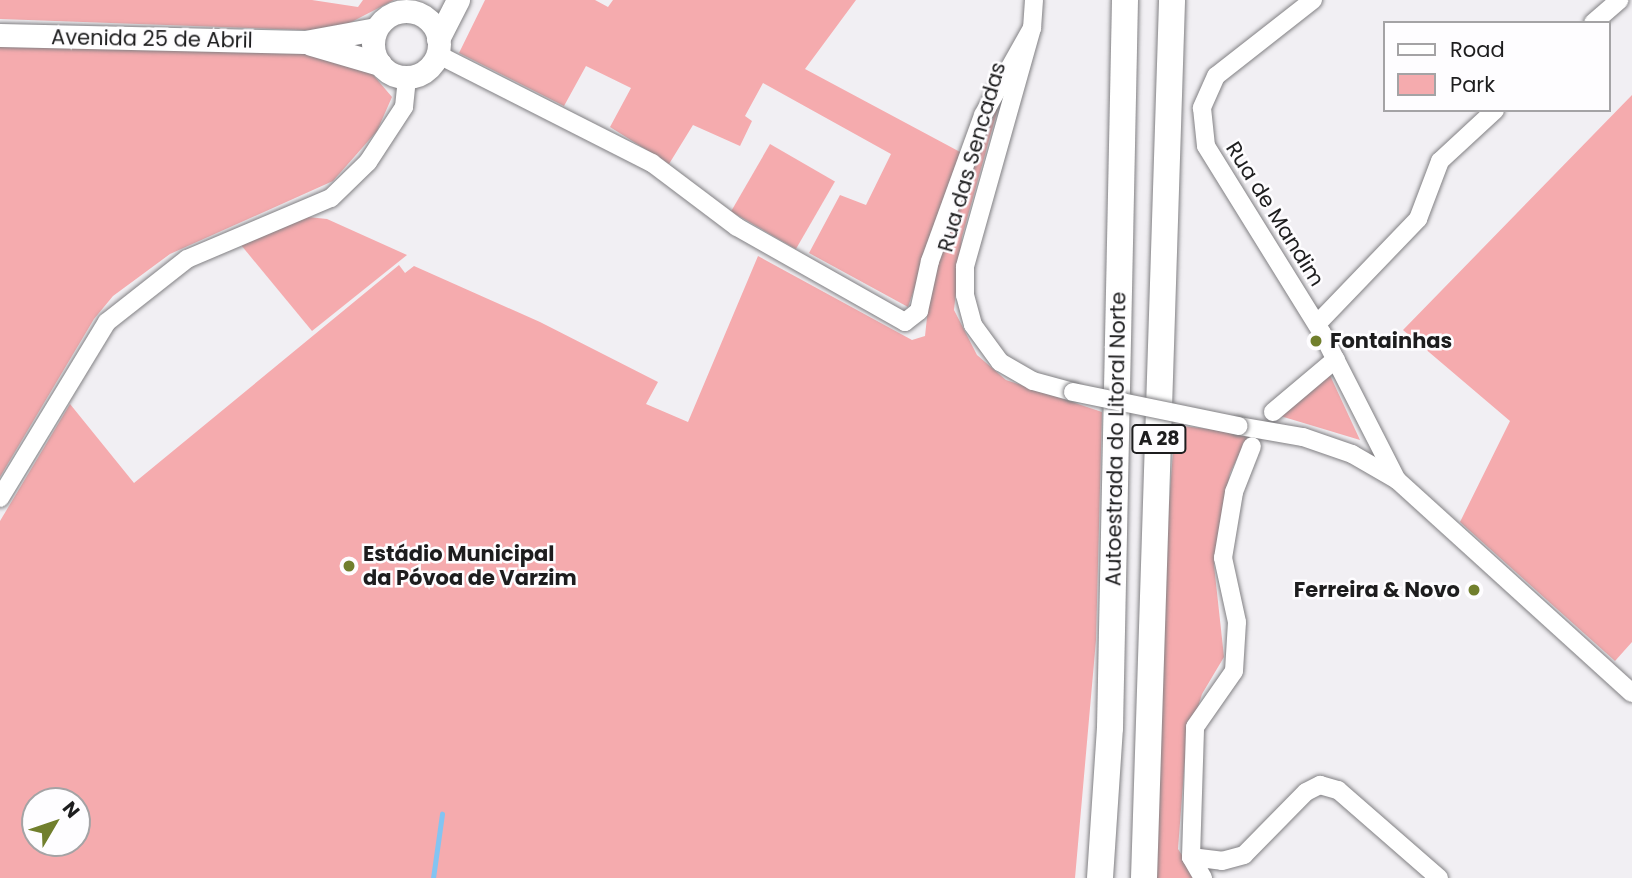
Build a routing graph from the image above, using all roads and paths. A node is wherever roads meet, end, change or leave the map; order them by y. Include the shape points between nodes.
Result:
1 (458, 0) edge
2 (1034, 0) edge
3 (1125, 0) edge
4 (1172, 0) edge
5 (1313, 0) edge
6 (1619, 0) edge
7 (401, 7) edge
8 (1595, 21) edge
9 (1032, 28) junction
10 (376, 29) junction
11 (0, 35) edge
12 (305, 42) junction
13 (438, 46) junction
14 (380, 64) junction
15 (407, 77) junction
16 (1493, 112) edge
17 (1317, 324) junction
18 (1336, 359) junction
19 (1272, 412) dead end
20 (1252, 446) dead end
21 (1397, 480) junction
22 (0, 498) edge
23 (1632, 693) edge
24 (1191, 857) junction
25 (1100, 878) edge
26 (1144, 878) edge
27 (1203, 878) edge
28 (1438, 878) edge

1 - 13 main road
2 - 9 street, Rua das Sencadas
3 - 25 highway, Autoestrada do Litoral Norte / A 28 via 1110,728
4 - 26 highway, Autoestrada do Litoral Norte / A 28
5 - 17 street, Rua de Mandim via 1216,76 1202,108 1206,146
6 - 8 street
7 - 10 main road
7 - 13 main road via 422,16
9 - 13 street via 982,115 930,261 919,311 905,322 737,228 652,163
9 - 21 street, Rua das Sencadas, bridge via 969,251 965,295 972,325 1000,362 1022,376 1073,392 1303,437 1352,454
10 - 12 main road, Avenida 25 de Abril
10 - 14 main road via 373,47
11 - 12 main road, Avenida 25 de Abril
12 - 14 main road, Avenida 25 de Abril
13 - 15 main road via 426,70
14 - 15 main road, Avenida 25 de Abril
15 - 22 street via 404,107 368,162 331,198 187,259 107,322
16 - 17 street via 1440,162 1418,219
17 - 18 street, Rua de Mandim
18 - 19 street
18 - 21 street, Rua de Mandim
20 - 24 street via 1234,492 1223,558 1237,622 1234,671 1195,727
21 - 23 street
24 - 27 street
24 - 28 street via 1222,860 1244,855 1306,792 1320,785 1338,790

